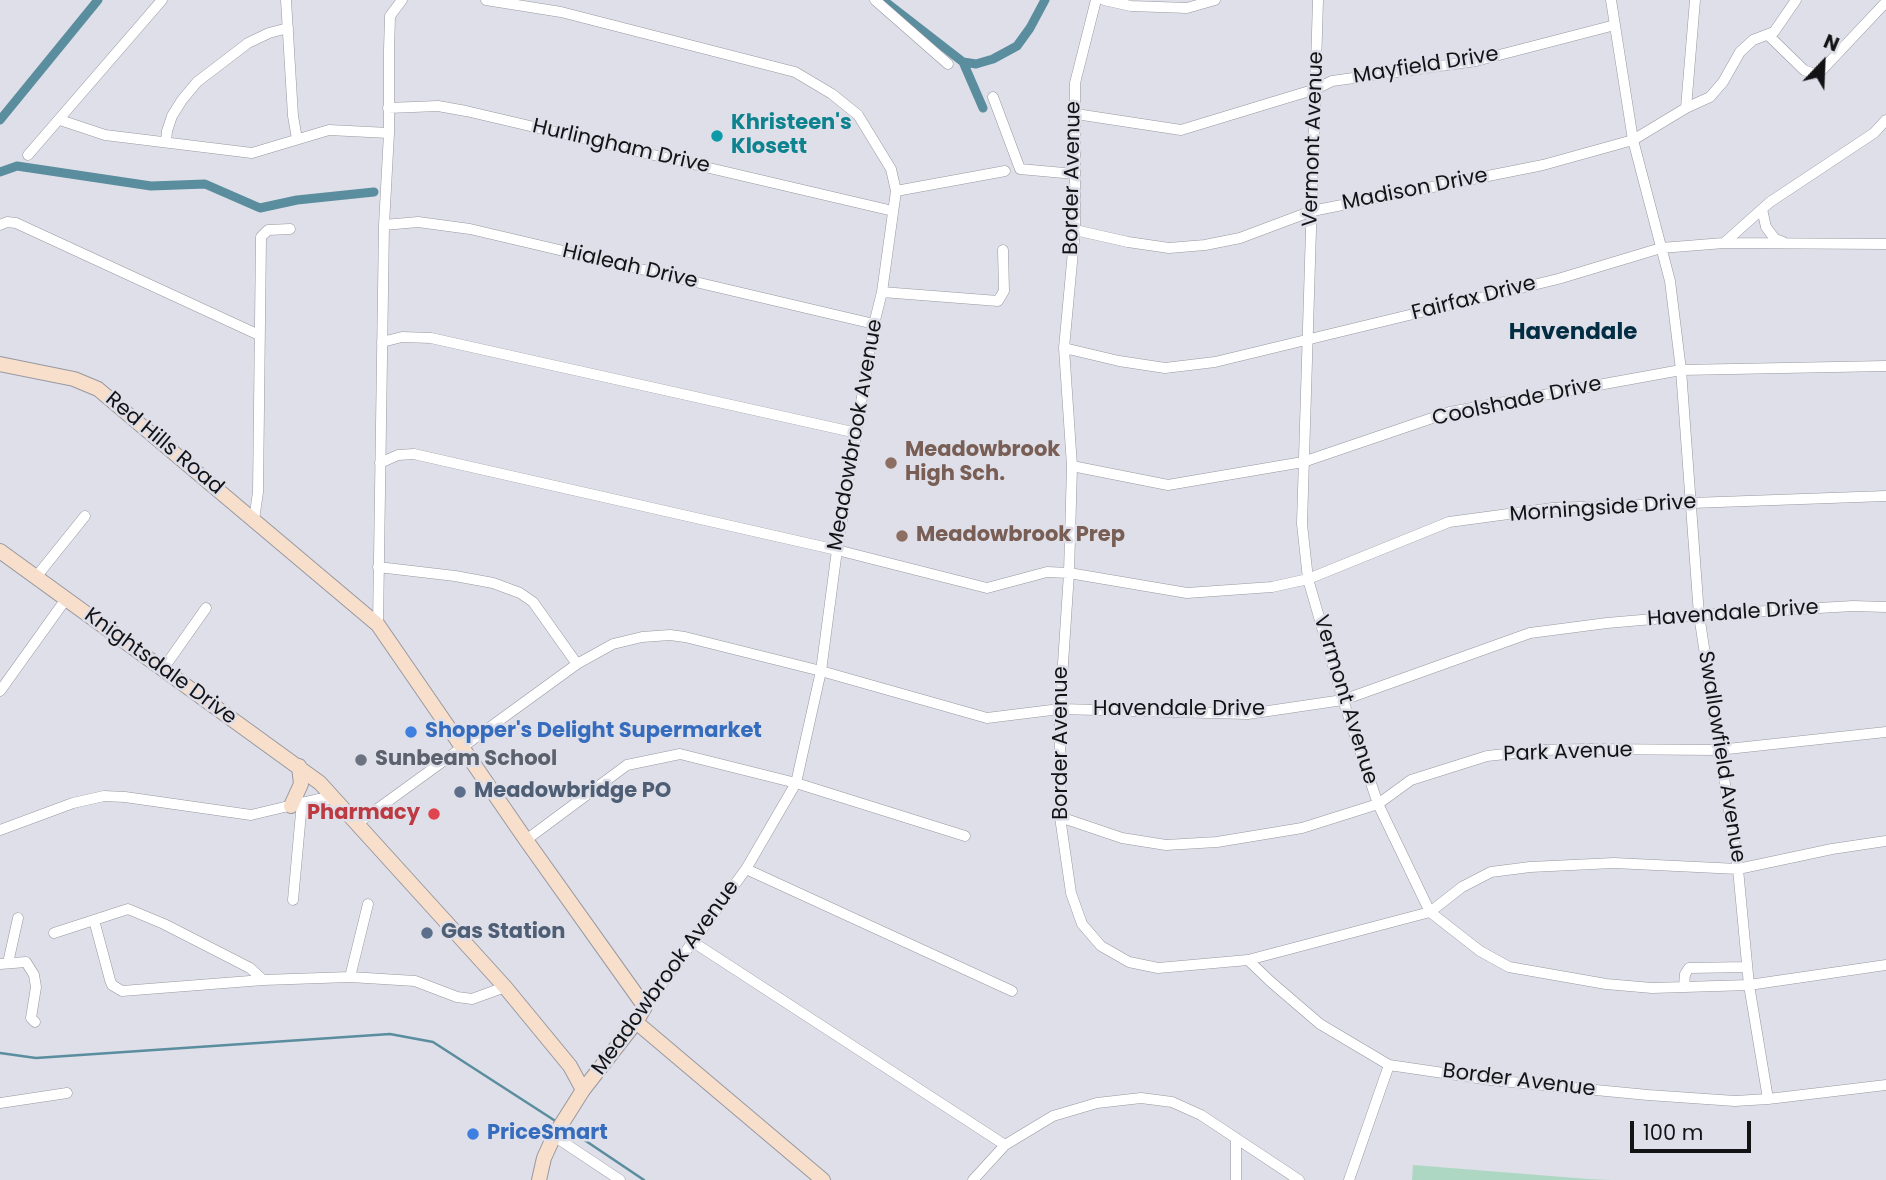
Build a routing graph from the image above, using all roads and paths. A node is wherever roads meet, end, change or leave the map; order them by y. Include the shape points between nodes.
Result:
1 (162, 0) edge
2 (286, 0) edge
3 (402, 0) edge
4 (486, 0) edge
5 (564, 0) edge
6 (875, 0) edge
7 (1096, 0) edge
8 (1104, 0) edge
9 (1215, 0) edge
10 (1318, 0) edge
11 (1611, 0) edge
12 (1695, 0) edge
13 (1796, 0) edge
14 (1886, 2) edge
15 (561, 12) junction
16 (1615, 25) junction
17 (288, 28) junction
18 (1768, 35) junction
19 (948, 64) dead end
20 (1316, 89) junction
21 (992, 97) dead end
22 (1686, 107) junction
23 (388, 108) junction
24 (1076, 114) junction
25 (60, 120) junction
26 (1886, 120) edge
27 (389, 132) junction
28 (1874, 133) junction
29 (1886, 135) edge
30 (297, 139) junction
31 (1633, 140) junction
32 (166, 142) junction
33 (28, 155) dead end
34 (1005, 171) dead end
35 (1075, 174) junction
36 (896, 191) junction
37 (1762, 209) junction
38 (893, 211) junction
39 (1312, 211) junction
40 (0, 225) edge
41 (384, 225) junction
42 (289, 229) dead end
43 (1075, 230) junction
44 (1724, 243) junction
45 (1786, 244) junction
46 (1886, 244) edge
47 (1661, 248) junction
48 (1003, 250) dead end
49 (882, 292) junction
50 (874, 324) junction
51 (259, 335) junction
52 (1307, 339) junction
53 (382, 342) junction
54 (1064, 348) junction
55 (0, 364) edge
56 (1886, 366) edge
57 (1681, 370) junction
58 (857, 433) junction
59 (1303, 462) junction
60 (380, 463) junction
61 (1072, 466) junction
62 (1886, 496) edge
63 (1690, 503) junction
64 (85, 516) dead end
65 (254, 520) junction
66 (836, 550) junction
67 (0, 551) edge
68 (378, 567) junction
69 (1069, 573) junction
70 (36, 577) junction
71 (1308, 579) junction
72 (66, 599) junction
73 (1886, 607) edge
74 (206, 608) dead end
75 (1699, 615) junction
76 (378, 625) junction
77 (577, 664) junction
78 (163, 669) junction
79 (821, 671) junction
80 (0, 691) edge
81 (1343, 700) junction
82 (1059, 709) junction
83 (1886, 732) edge
84 (461, 747) junction
85 (1718, 750) junction
86 (299, 766) junction
87 (796, 783) junction
88 (335, 799) junction
89 (296, 804) junction
90 (1378, 804) junction
91 (1060, 817) junction
92 (358, 823) junction
93 (0, 830) edge
94 (965, 836) dead end
95 (526, 840) junction
96 (1886, 841) edge
97 (746, 869) junction
98 (1738, 869) junction
99 (293, 900) dead end
100 (368, 904) dead end
101 (1430, 912) junction
102 (18, 918) dead end
103 (94, 920) junction
104 (54, 933) dead end
105 (0, 937) edge
106 (12, 941) junction
107 (693, 942) junction
108 (1248, 960) junction
109 (4, 964) edge
110 (1886, 965) edge
111 (1747, 967) junction
112 (350, 977) junction
113 (263, 980) junction
114 (1749, 985) junction
115 (505, 987) junction
116 (1684, 987) junction
117 (1012, 991) dead end
118 (645, 1007) junction
119 (35, 1022) dead end
120 (636, 1022) junction
121 (1389, 1065) junction
122 (1886, 1085) edge
123 (583, 1090) junction
124 (67, 1093) dead end
125 (1768, 1099) junction
126 (0, 1103) edge
127 (555, 1136) junction
128 (1236, 1138) junction
129 (1004, 1145) junction
130 (539, 1180) edge
131 (620, 1180) edge
132 (823, 1180) edge
133 (973, 1180) edge
134 (1236, 1180) edge
135 (1299, 1180) edge
136 (1349, 1180) edge

1 - 25 street
2 - 17 street
3 - 23 street via 390,16
4 - 15 street, Meadowbrook Avenue
5 - 15 street
6 - 19 street
7 - 24 street, Border Avenue via 1075,83
8 - 9 street via 1187,8
10 - 20 street, Vermont Avenue
11 - 16 street
12 - 22 street
13 - 18 street, Madison Drive
14 - 18 street via 1814,74
15 - 36 street, Meadowbrook Avenue via 795,72 858,115 891,169
16 - 20 street, Mayfield Drive via 1476,61 1332,81
16 - 31 street
17 - 30 street
17 - 32 street via 248,43 197,82 172,116
18 - 22 street, Madison Drive via 1740,52 1710,97
20 - 24 street, Mayfield Drive via 1181,130
20 - 39 street, Vermont Avenue
21 - 35 street via 1020,169
22 - 31 street, Madison Drive
23 - 27 street
23 - 38 street, Hurlingham Drive via 438,106 466,111
24 - 35 street, Border Avenue
25 - 32 street via 105,135
25 - 33 street
26 - 28 street
27 - 30 street via 329,130
27 - 41 street
28 - 29 street
28 - 37 street
30 - 32 street via 252,153
31 - 39 street, Madison Drive via 1543,165
31 - 47 street
34 - 36 street
35 - 43 street, Border Avenue
36 - 38 street, Meadowbrook Avenue
37 - 44 street
37 - 45 street via 1774,239
38 - 49 street, Meadowbrook Avenue
39 - 43 street, Madison Drive via 1240,238 1169,248
39 - 52 street, Vermont Avenue
40 - 51 street via 16,223
41 - 50 street, Hialeah Drive via 418,222 470,229
41 - 53 street
42 - 51 street via 268,230 261,237
43 - 54 street, Border Avenue
44 - 45 street, Fairfax Drive
44 - 47 street, Fairfax Drive
45 - 46 street, Fairfax Drive
47 - 52 street, Fairfax Drive via 1558,279
47 - 57 street, Swallowfield Avenue via 1670,281
48 - 49 street via 1004,291 998,301
49 - 50 street, Meadowbrook Avenue
50 - 58 street, Meadowbrook Avenue
51 - 65 street
52 - 54 street, Fairfax Drive via 1215,362 1165,368
52 - 59 street, Vermont Avenue
53 - 58 street via 430,338
53 - 60 street
54 - 61 street, Border Avenue
55 - 65 street, Red Hills Road via 74,379 98,389
56 - 57 street, Coolshade Drive
57 - 59 street, Coolshade Drive via 1450,412
57 - 63 street, Swallowfield Avenue
58 - 66 street, Meadowbrook Avenue
59 - 61 street, Coolshade Drive via 1168,485
59 - 71 street, Vermont Avenue via 1302,524
60 - 66 street, Morningside Drive via 414,454
60 - 68 street
61 - 69 street, Border Avenue
62 - 63 street, Morningside Drive
63 - 71 street, Morningside Drive via 1553,508 1449,522
63 - 75 street, Swallowfield Avenue
64 - 70 street
65 - 76 street, Red Hills Road
66 - 69 street, Morningside Drive via 987,588 1047,572
66 - 79 street, Meadowbrook Avenue
67 - 70 street, Knightsdale Drive
68 - 76 street
68 - 77 street via 493,583 520,593 533,602
69 - 71 street, Morningside Drive via 1186,593 1272,587
69 - 82 street, Border Avenue
70 - 72 street, Knightsdale Drive
71 - 81 street, Vermont Avenue
72 - 78 street, Knightsdale Drive
72 - 80 street
73 - 75 street, Havendale Drive
74 - 78 street
75 - 81 street, Havendale Drive via 1530,633
75 - 85 street, Swallowfield Avenue
76 - 84 street, Red Hills Road
77 - 79 street, Havendale Drive via 613,644 670,635
77 - 84 street, Havendale Drive
78 - 86 street, Knightsdale Drive
79 - 82 street, Havendale Drive via 987,718
79 - 87 street, Meadowbrook Avenue
81 - 82 street, Havendale Drive via 1248,714
81 - 90 street, Vermont Avenue
82 - 91 street, Border Avenue
83 - 85 street, Park Avenue
84 - 92 street, Havendale Drive
84 - 95 street, Red Hills Road
85 - 90 street, Park Avenue via 1543,750 1487,757 1411,780
85 - 98 street, Swallowfield Avenue
86 - 88 street, Knightsdale Drive
86 - 89 street
87 - 94 street
87 - 95 street via 680,754 656,758 628,765
87 - 97 street, Meadowbrook Avenue
88 - 89 street
88 - 92 street
89 - 93 street via 265,813 235,814 104,796
89 - 99 street
90 - 91 street, Park Avenue via 1302,828 1166,845 1122,838
90 - 101 street, Vermont Avenue
91 - 108 street, Border Avenue via 1072,893 1082,924 1101,946 1129,962 1158,968
92 - 115 street
95 - 118 street, Red Hills Road
96 - 98 street
97 - 107 street, Meadowbrook Avenue
97 - 117 street
98 - 101 street via 1614,863 1491,872
98 - 111 street, Swallowfield Avenue
100 - 112 street
101 - 108 street
101 - 116 street, Vermont Avenue via 1509,967 1606,984
102 - 106 street
103 - 104 street
103 - 113 street via 118,911 137,911 250,968
103 - 113 street via 110,979 122,991
105 - 106 street
106 - 109 street
107 - 118 street, Meadowbrook Avenue
107 - 129 street
108 - 121 street, Border Avenue via 1320,1024
109 - 119 street via 26,962 34,975
110 - 114 street, Vermont Avenue
111 - 114 street, Swallowfield Avenue
111 - 116 street via 1689,968
112 - 113 street
112 - 115 street via 415,981 472,999
114 - 116 street, Vermont Avenue
114 - 125 street, Swallowfield Avenue
115 - 123 street via 570,1066
118 - 120 street, Meadowbrook Avenue
120 - 123 street, Meadowbrook Avenue
120 - 132 street
121 - 125 street, Border Avenue via 1648,1095
121 - 136 street
122 - 125 street, Border Avenue
123 - 127 street
124 - 126 street
127 - 130 street
127 - 131 street
128 - 129 street via 1172,1102 1141,1098 1097,1103 1053,1116
128 - 134 street
128 - 135 street
129 - 133 street

